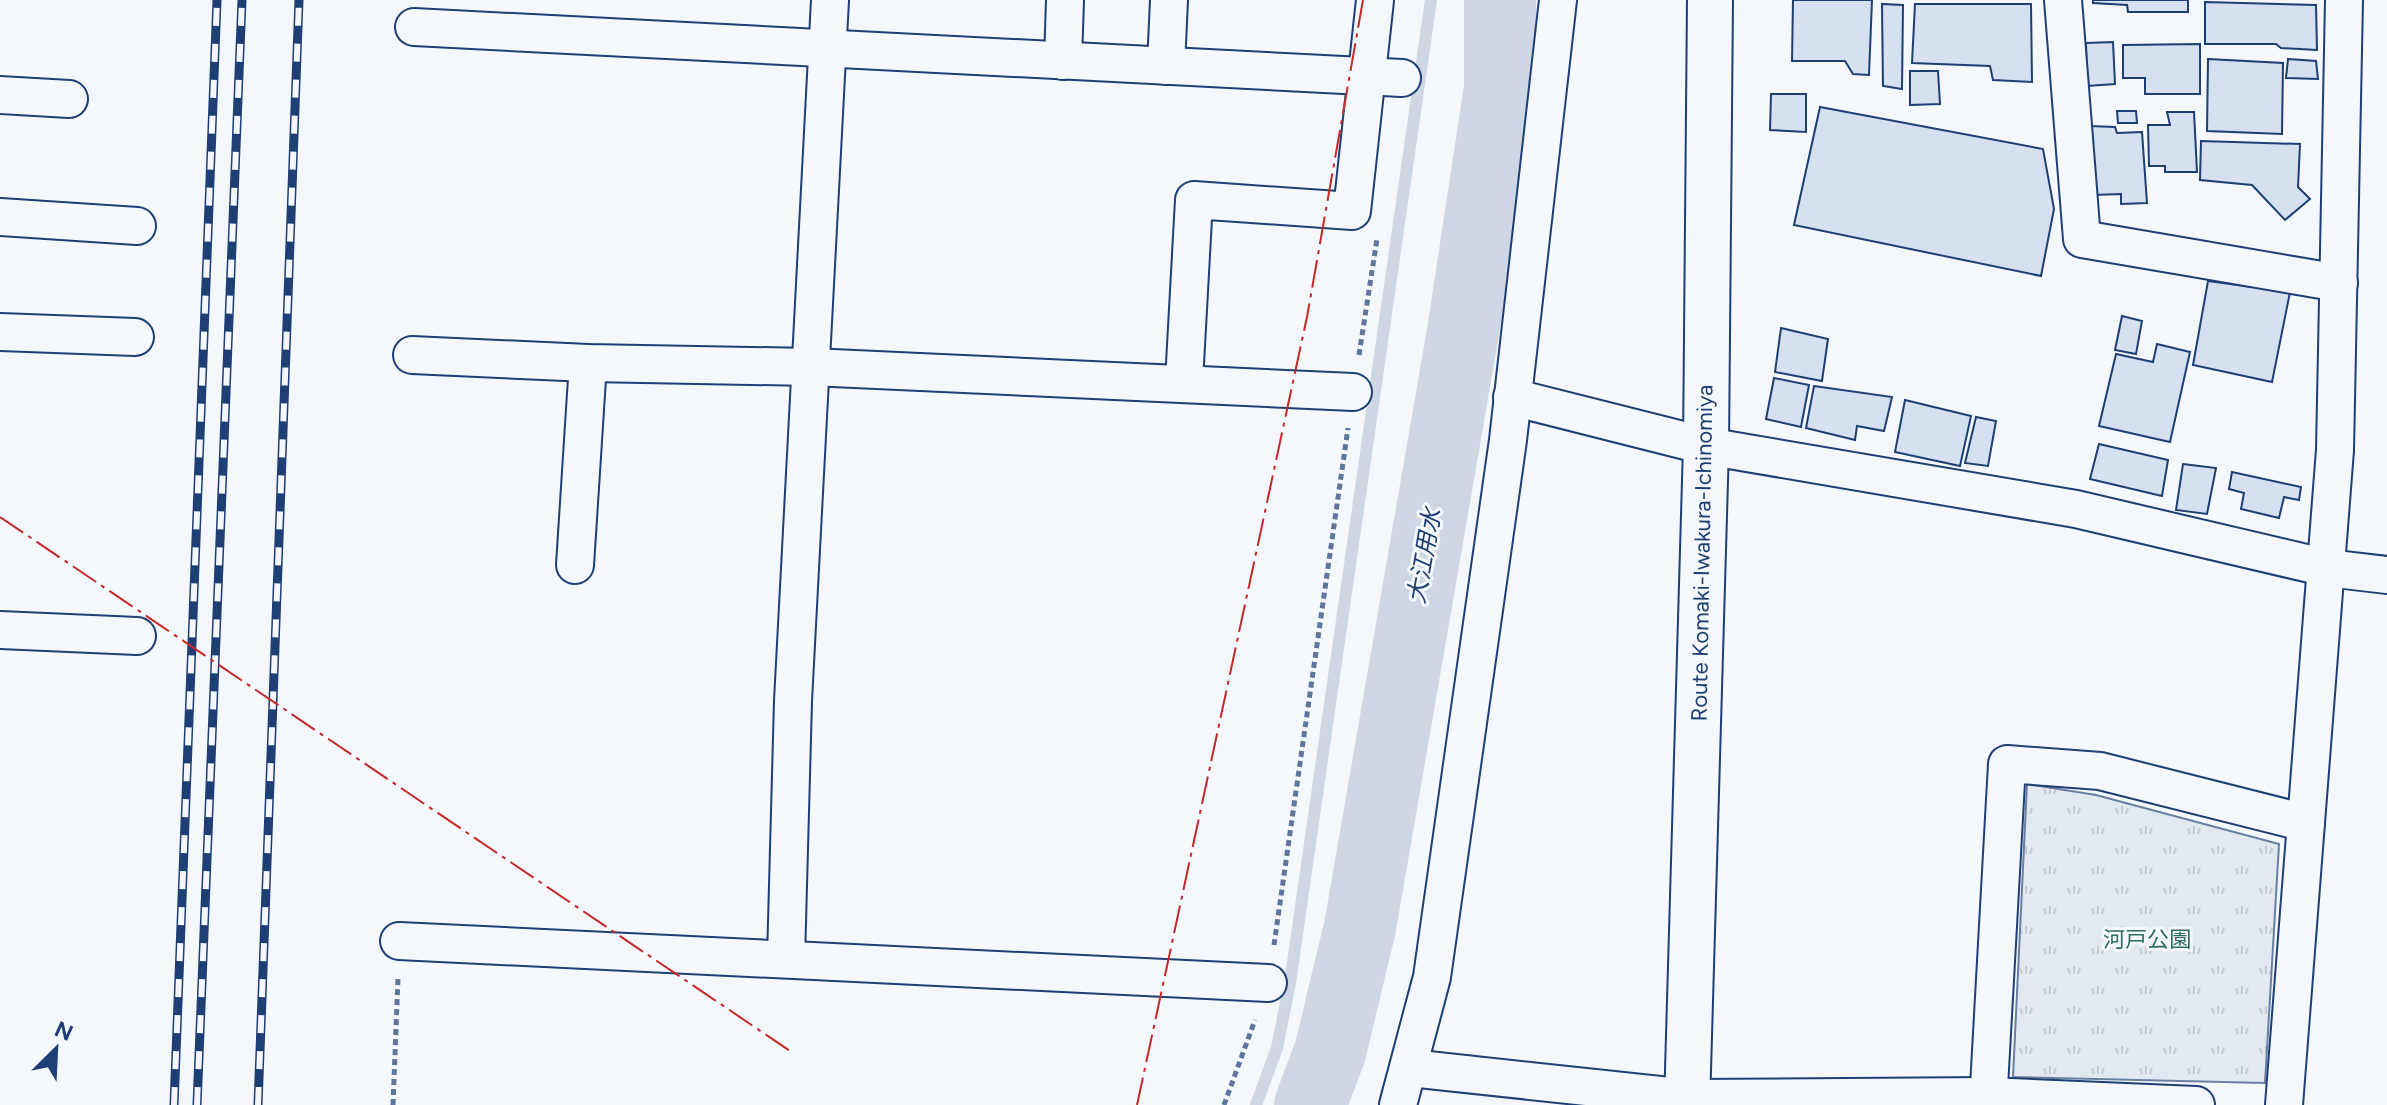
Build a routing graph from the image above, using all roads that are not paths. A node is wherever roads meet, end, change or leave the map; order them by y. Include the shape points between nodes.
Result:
1 (830, 0) edge
2 (1065, 0) edge
3 (1169, 0) edge
4 (1375, 0) edge
5 (1558, 0) edge
6 (1710, 0) edge
7 (2063, 0) edge
8 (2344, 0) edge
9 (414, 27) dead end
10 (828, 48) junction
11 (1063, 61) junction
12 (1166, 66) junction
13 (1385, 78) junction
14 (0, 95) edge
15 (69, 99) dead end
16 (0, 217) edge
17 (137, 226) dead end
18 (2339, 283) junction
19 (0, 332) edge
20 (135, 337) dead end
21 (412, 355) dead end
22 (588, 363) junction
23 (811, 367) junction
24 (1184, 382) junction
25 (1353, 392) road end
26 (1512, 397) junction
27 (1706, 446) junction
28 (575, 565) dead end
29 (2327, 568) junction
30 (2387, 575) edge
31 (0, 630) edge
32 (137, 636) dead end
33 (2306, 823) junction
34 (399, 941) road end
35 (786, 959) junction
36 (1268, 983) road end
37 (1410, 1068) junction
38 (1988, 1100) edge
39 (1688, 1102) edge
40 (1398, 1105) edge
41 (2196, 1105) edge
42 (2284, 1105) edge

1 - 10 street
2 - 11 street
3 - 12 street
4 - 13 street
5 - 26 street
6 - 27 main road, Route Komaki-Iwakura-Ichinomiya
7 - 18 street via 2082,239
8 - 18 street
9 - 10 street
10 - 11 street
10 - 23 street
11 - 12 street
12 - 13 street
13 - 24 street via 1352,211 1194,200
14 - 15 street
16 - 17 street
18 - 29 street
19 - 20 street
21 - 22 street
22 - 23 street
22 - 28 street
23 - 24 street
23 - 35 street
24 - 25 street
26 - 27 street
26 - 37 street via 1432,977
27 - 29 street via 2076,509
27 - 39 main road, Route Komaki-Iwakura-Ichinomiya
29 - 30 street
29 - 33 street
31 - 32 street
33 - 38 street via 2100,771 2007,764
33 - 42 street
34 - 35 street
35 - 36 street
37 - 39 street
37 - 40 street
38 - 39 street
38 - 41 street

